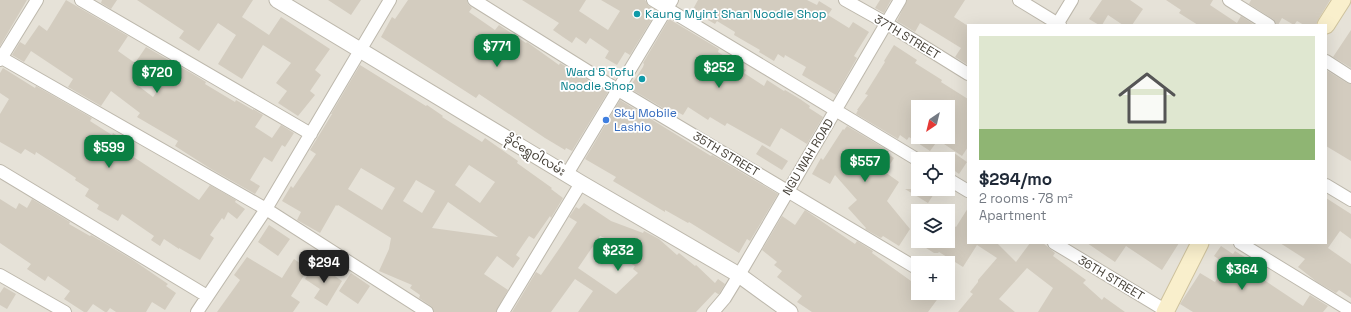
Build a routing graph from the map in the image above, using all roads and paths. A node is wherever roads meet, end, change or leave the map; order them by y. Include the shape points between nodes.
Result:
1 (37, 0) edge
2 (81, 0) edge
3 (277, 0) edge
4 (390, 0) edge
5 (474, 0) edge
6 (653, 0) edge
7 (845, 0) edge
8 (900, 0) edge
9 (1020, 0) edge
10 (1072, 0) edge
11 (1229, 0) edge
12 (1342, 0) edge
13 (670, 4) edge
14 (886, 23) junction
15 (1059, 24) edge
16 (1267, 24) edge
17 (1327, 24) edge
18 (361, 50) junction
19 (0, 58) edge
20 (1327, 63) edge
21 (967, 73) edge
22 (1351, 77) edge
23 (618, 90) junction
24 (836, 111) junction
25 (311, 134) junction
26 (911, 156) edge
27 (0, 171) edge
28 (567, 174) junction
29 (581, 183) junction
30 (955, 183) edge
31 (1327, 186) edge
32 (967, 190) edge
33 (788, 191) junction
34 (1351, 200) edge
35 (266, 209) junction
36 (1056, 244) edge
37 (1200, 244) edge
38 (1242, 244) edge
39 (911, 265) edge
40 (0, 275) edge
41 (739, 275) junction
42 (207, 296) junction
43 (1351, 311) edge
44 (64, 312) edge
45 (197, 312) edge
46 (427, 312) edge
47 (503, 312) edge
48 (713, 312) edge
49 (790, 312) edge
50 (1166, 312) edge

1 - 19 street
2 - 25 street
3 - 18 street, ခိုင်ရွှေဝါလမ်း
4 - 18 street
5 - 23 street, 35TH STREET
6 - 13 street
7 - 14 street, 37TH STREET
8 - 14 street, NGU WAH ROAD
9 - 15 street
10 - 15 street
11 - 16 street
12 - 17 main road
13 - 23 street
13 - 24 street
14 - 21 street, 37TH STREET
14 - 24 street, NGU WAH ROAD
18 - 25 street
18 - 28 street, ခိုင်ရွှေဝါလမ်း
19 - 35 street
20 - 22 street
23 - 28 street
23 - 33 street, 35TH STREET
24 - 26 street
24 - 33 street, NGU WAH ROAD
25 - 35 street
27 - 42 street
28 - 29 street, ခိုင်ရွှေဝါလမ်း
29 - 41 street, ခိုင်ရွှေဝါလမ်း
29 - 47 street
30 - 32 street
31 - 34 street
33 - 39 street, 35TH STREET
33 - 41 street, NGU WAH ROAD
35 - 42 street
35 - 46 street
36 - 50 street, 36TH STREET
37 - 50 main road
38 - 43 street
40 - 44 street
41 - 48 street, NGU WAH ROAD
41 - 49 street, ခိုင်ရွှေဝါလမ်း
42 - 45 street

